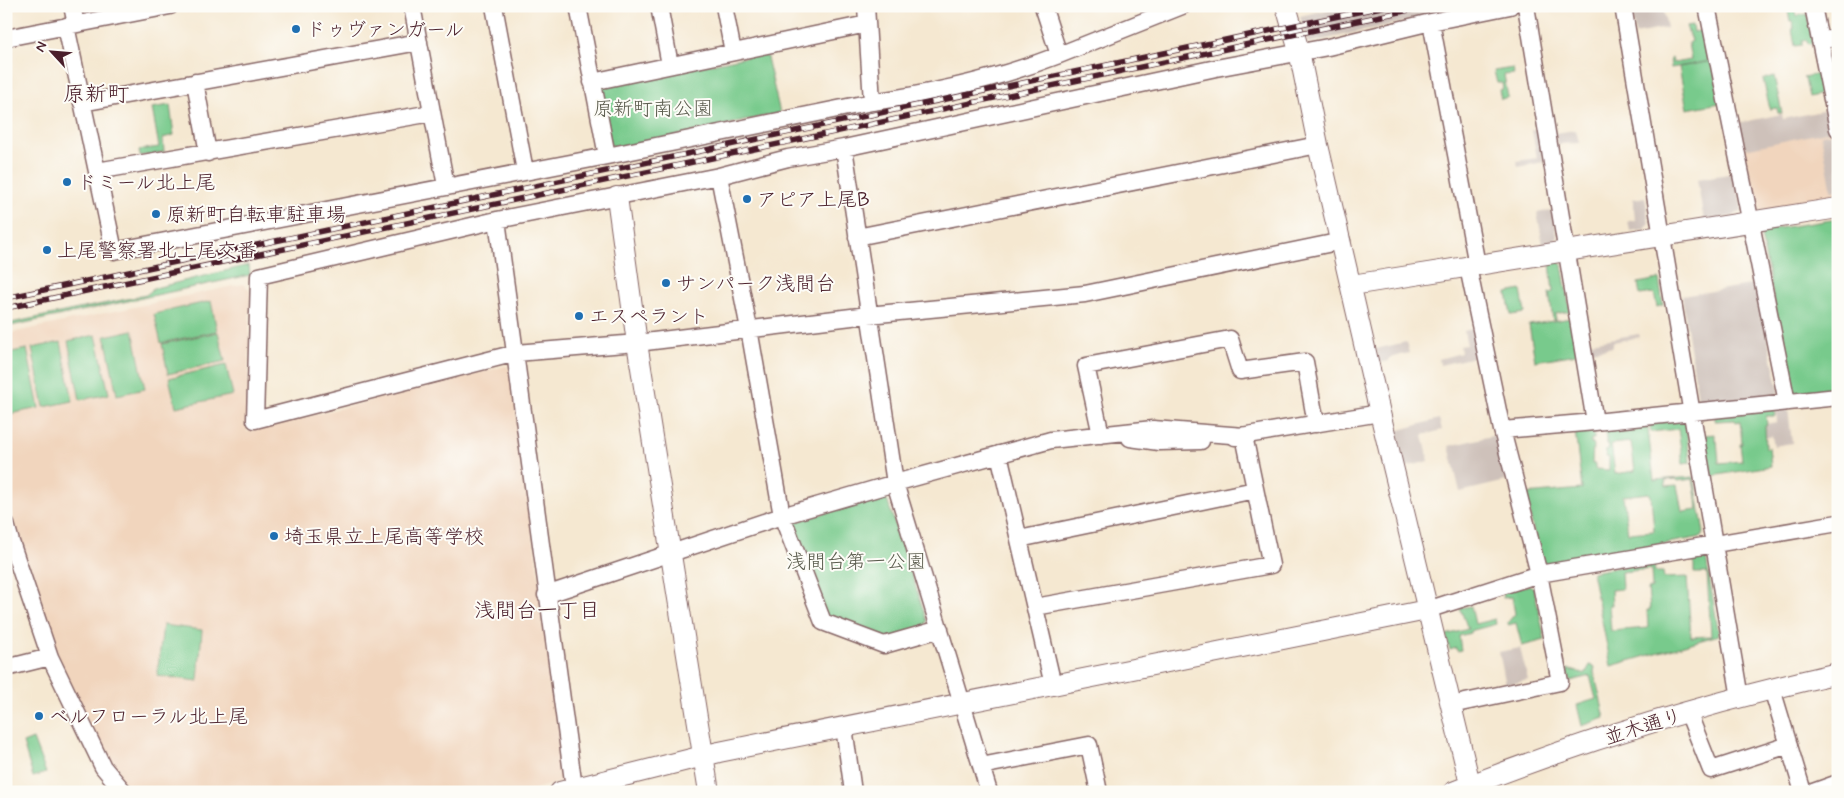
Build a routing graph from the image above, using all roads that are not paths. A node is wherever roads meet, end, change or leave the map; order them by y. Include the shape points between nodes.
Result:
1 (72, 6) edge
2 (170, 6) edge
3 (412, 6) edge
4 (494, 6) edge
5 (578, 6) edge
6 (659, 6) edge
7 (724, 6) edge
8 (1043, 6) edge
9 (1182, 6) edge
10 (1286, 6) edge
11 (1510, 6) edge
12 (1526, 6) edge
13 (1623, 6) edge
14 (1707, 6) edge
15 (1813, 6) edge
16 (869, 11) edge
17 (1431, 22) junction
18 (71, 25) junction
19 (1838, 37) edge
20 (6, 38) edge
21 (418, 42) junction
22 (1820, 42) junction
23 (1298, 51) junction
24 (733, 52) junction
25 (1059, 54) junction
26 (670, 65) junction
27 (195, 82) junction
28 (592, 82) junction
29 (872, 102) junction
30 (82, 103) junction
31 (432, 113) junction
32 (1838, 129) edge
33 (1318, 145) junction
34 (844, 148) junction
35 (208, 153) junction
36 (606, 156) junction
37 (525, 171) junction
38 (97, 172) junction
39 (719, 176) junction
40 (446, 186) junction
41 (617, 197) junction
42 (1838, 208) edge
43 (497, 220) junction
44 (1752, 223) junction
45 (1662, 236) junction
46 (857, 237) junction
47 (1342, 241) junction
48 (1566, 252) junction
49 (1473, 266) junction
50 (1352, 285) junction
51 (868, 315) junction
52 (749, 329) junction
53 (637, 343) junction
54 (516, 353) junction
55 (1838, 397) edge
56 (1787, 402) junction
57 (1691, 411) junction
58 (1380, 413) junction
59 (1595, 422) junction
60 (1316, 424) junction
61 (1502, 430) junction
62 (1101, 435) junction
63 (1244, 436) junction
64 (999, 454) junction
65 (895, 483) junction
66 (1255, 490) junction
67 (782, 516) junction
68 (1838, 523) edge
69 (6, 524) edge
70 (1019, 539) junction
71 (1713, 544) junction
72 (672, 554) junction
73 (1539, 574) junction
74 (546, 595) junction
75 (1035, 607) junction
76 (1427, 610) junction
77 (940, 630) junction
78 (50, 657) junction
79 (6, 668) edge
80 (1838, 674) edge
81 (1053, 685) junction
82 (1772, 689) junction
83 (1740, 698) junction
84 (962, 703) junction
85 (1451, 705) junction
86 (1688, 712) junction
87 (844, 727) junction
88 (1788, 745) junction
89 (704, 755) junction
90 (981, 766) junction
91 (1838, 783) edge
92 (567, 790) edge
93 (1465, 790) edge
94 (124, 792) edge
95 (709, 792) edge
96 (852, 792) edge
97 (989, 792) edge
98 (1099, 792) edge
99 (1802, 792) edge
100 (1813, 792) edge

1 - 18 street
2 - 18 street
3 - 21 street
4 - 37 street
5 - 28 street
6 - 26 street
7 - 24 street
8 - 25 street
9 - 25 street
10 - 23 street
11 - 17 street
12 - 48 street
13 - 45 street
14 - 44 street
15 - 22 street
16 - 24 street
16 - 29 street
17 - 23 street
17 - 49 street
18 - 20 street
18 - 30 street
19 - 22 street
21 - 27 street
21 - 31 street
22 - 32 street
23 - 33 street
23 - 34 street
24 - 26 street
25 - 29 street via 971,82
26 - 28 street
27 - 30 street
27 - 35 street
28 - 36 street
29 - 36 street
30 - 38 street
31 - 35 street
31 - 40 street
33 - 46 street
33 - 47 street
34 - 39 street
34 - 46 street
35 - 38 street
36 - 37 street
37 - 40 street
38 - 40 street via 114,251
39 - 41 street
39 - 52 street
41 - 43 street
41 - 53 street
42 - 44 street
43 - 54 street
43 - 54 street via 259,276 255,420
44 - 45 street
44 - 56 street
45 - 48 street
45 - 57 street
46 - 51 street
47 - 50 street
47 - 51 street via 1085,294
48 - 49 street
48 - 59 street
49 - 50 street
49 - 61 street
50 - 58 street
51 - 52 street
51 - 65 street
52 - 53 street
52 - 67 street
53 - 54 street
53 - 72 street
54 - 74 street
55 - 56 street
56 - 57 street
57 - 59 street
57 - 71 street
58 - 60 street
58 - 76 street
59 - 61 street
60 - 62 street via 1305,362 1240,371 1230,339 1086,366
60 - 63 street
61 - 73 street
62 - 63 street via 1159,442
62 - 64 street via 1051,440
63 - 66 street
64 - 65 street
64 - 70 street
65 - 67 street
65 - 77 street
66 - 70 street
66 - 75 street via 1271,565
67 - 72 street
67 - 77 street via 823,622 884,645
68 - 71 street
69 - 78 street
70 - 75 street
71 - 73 street
71 - 83 street
72 - 74 street
72 - 89 street
73 - 76 street
73 - 85 street via 1560,682
74 - 92 street
75 - 81 street
76 - 81 street
76 - 85 street
77 - 84 street
78 - 79 street
78 - 94 street via 103,768
80 - 82 street, 並木通り
81 - 84 street
82 - 83 street, 並木通り
82 - 88 street
83 - 86 street, 並木通り
84 - 87 street
84 - 90 street
85 - 93 street
86 - 88 street via 1711,770
86 - 93 street, 並木通り via 1577,746
87 - 89 street
87 - 96 street
88 - 99 street
89 - 92 street
89 - 95 street
90 - 97 street
90 - 98 street via 1089,744
91 - 100 street

